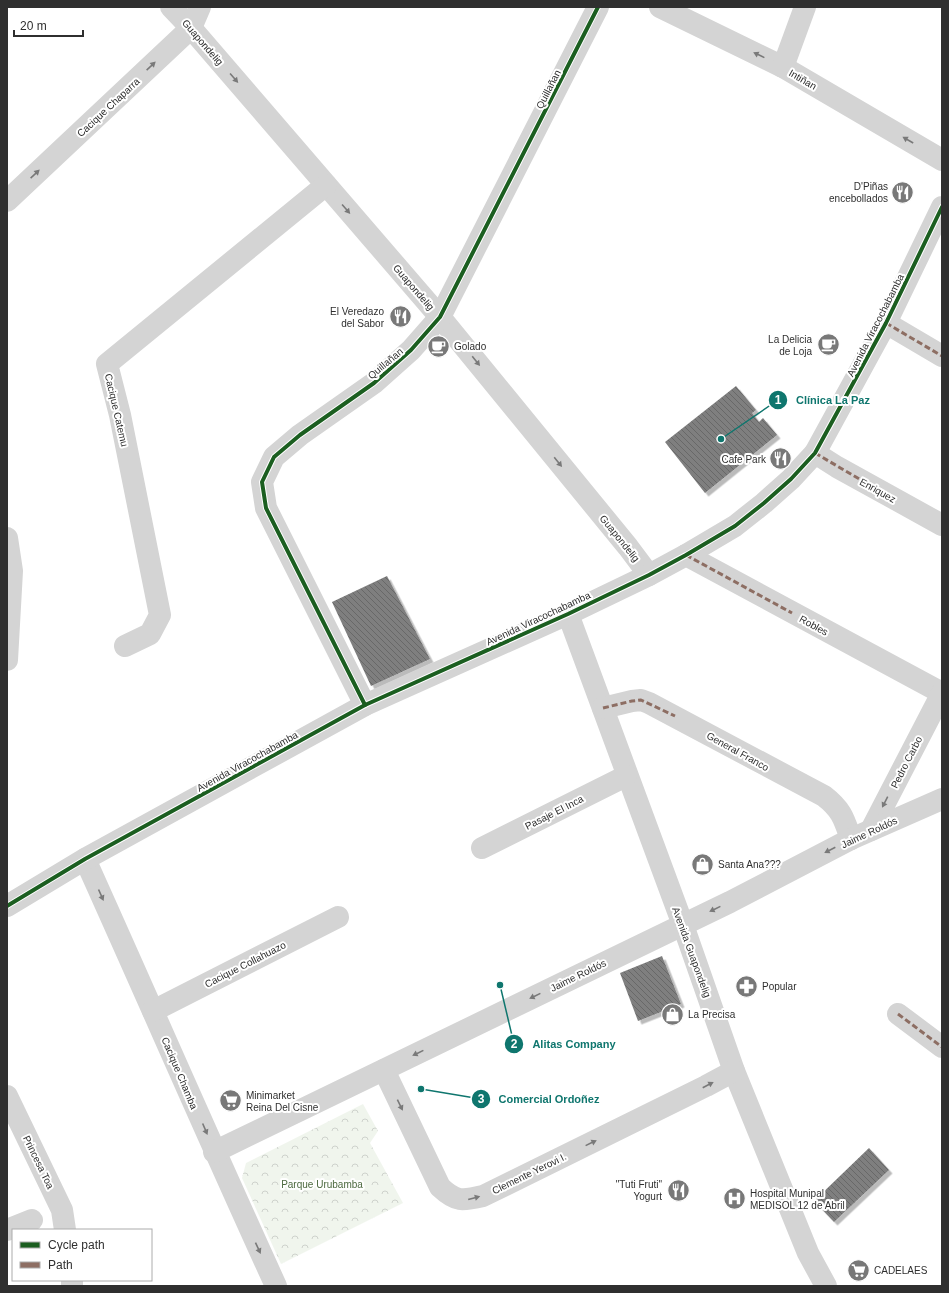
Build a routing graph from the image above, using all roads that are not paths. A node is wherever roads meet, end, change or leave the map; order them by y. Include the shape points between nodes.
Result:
1 (171, 7) edge
2 (200, 7) edge
3 (598, 7) edge
4 (660, 7) edge
5 (805, 7) edge
6 (191, 28) junction
7 (783, 67) junction
8 (942, 160) edge
9 (326, 185) junction
10 (7, 201) edge
11 (942, 207) edge
12 (440, 317) junction
13 (886, 323) junction
14 (942, 356) edge
15 (815, 453) junction
16 (942, 525) edge
17 (7, 538) edge
18 (686, 555) junction
19 (649, 575) junction
20 (568, 614) junction
21 (125, 646) dead end
22 (7, 660) edge
23 (942, 693) edge
24 (365, 705) junction
25 (603, 708) junction
26 (626, 776) junction
27 (942, 798) edge
28 (871, 830) junction
29 (851, 839) junction
30 (482, 848) dead end
31 (85, 860) junction
32 (7, 906) edge
33 (338, 917) dead end
34 (682, 925) junction
35 (153, 1011) junction
36 (898, 1014) dead end
37 (942, 1047) edge
38 (384, 1070) junction
39 (734, 1071) junction
40 (7, 1096) edge
41 (214, 1152) junction
42 (32, 1220) dead end
43 (65, 1229) edge
44 (7, 1230) edge
45 (276, 1286) edge
46 (826, 1286) edge

1 - 6 street, Guapondelig
2 - 6 street, Cacique Chaparra
3 - 12 street, Quillañan
7 -> 4 street, Intiñan
5 - 7 street
6 -> 9 street, Guapondelig
10 -> 6 street, Cacique Chaparra
8 -> 7 street, Intiñan
9 -> 12 street, Guapondelig
9 - 21 street, Cacique Catemu via 107,364 120,415 160,615 150,634
11 - 13 street, Avenida Viracochabamba
12 -> 19 street, Guapondelig
12 - 24 street, Quillañan via 411,350 374,383 300,435 274,458 262,482 266,508
13 - 14 street
13 - 15 street, Avenida Viracochabamba
15 - 16 street, Enriquez
15 - 18 street, Avenida Viracochabamba via 764,504 735,526
17 - 22 street via 12,571
18 - 19 street, Avenida Viracochabamba
18 - 23 street, Robles
19 - 20 street, Avenida Viracochabamba
20 - 24 street, Avenida Viracochabamba
20 - 25 street, Avenida Guapondelig
23 -> 28 street, Pedro Carbo
24 - 31 street, Avenida Viracochabamba
25 - 26 street, Avenida Guapondelig
25 - 29 street, General Franco via 641,700 675,716 824,796 842,814
26 - 30 street, Pasaje El Inca
26 - 34 street, Avenida Guapondelig
27 - 28 street, Jaime Roldós
28 - 29 street, Jaime Roldós
29 -> 34 street, Jaime Roldós
31 - 32 street, Avenida Viracochabamba
31 -> 35 street, Cacique Chamba
33 - 35 street, Cacique Collahuazo
34 -> 38 street, Jaime Roldós
34 - 39 street, Avenida Guapondelig
35 -> 41 street, Cacique Chamba
36 - 37 street
38 -> 39 street, Clemente Yerovi I. via 440,1187 450,1196 466,1201 483,1196
38 - 41 street, Jaime Roldós
39 - 46 street, Avenida Guapondelig via 808,1253
40 - 43 street, Princesa Toa via 62,1210
41 -> 45 street, Cacique Chamba
42 - 44 street

